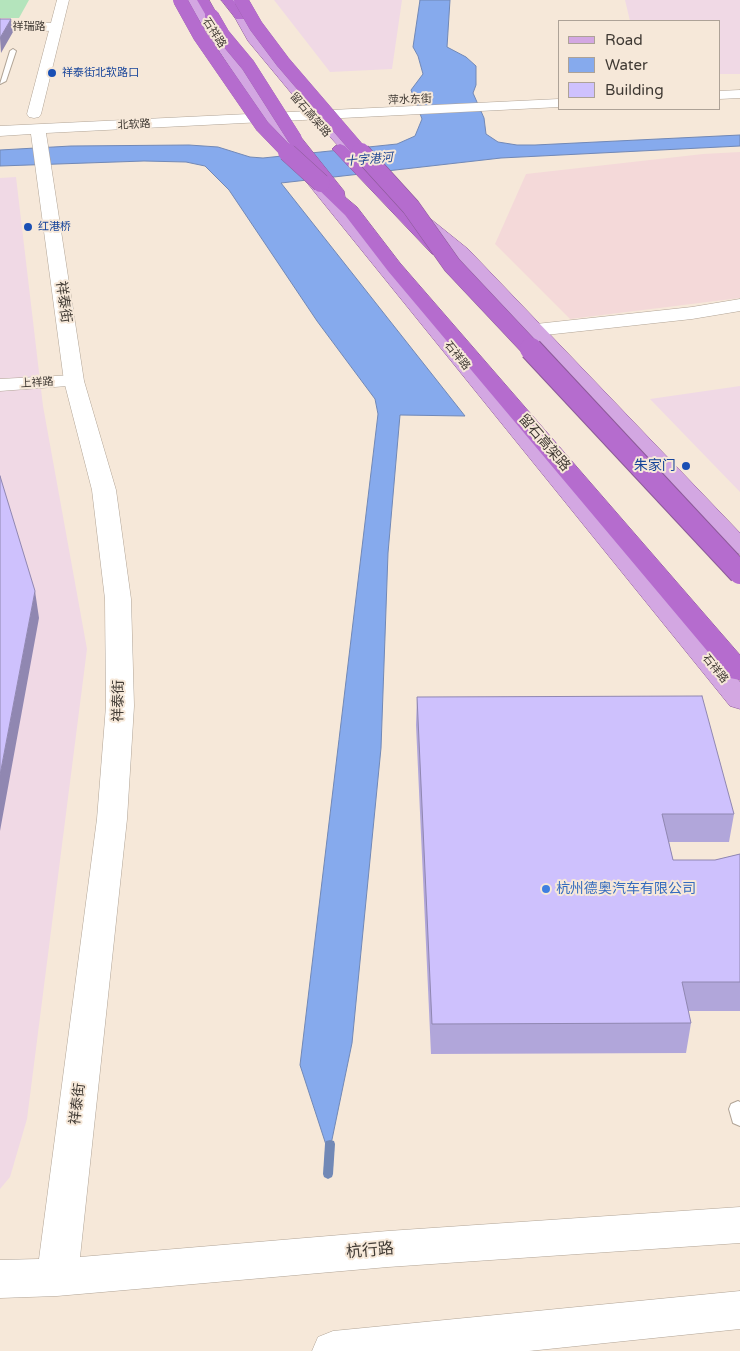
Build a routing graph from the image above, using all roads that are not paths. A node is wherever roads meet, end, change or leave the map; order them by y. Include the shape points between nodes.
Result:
1 (63, 0) edge
2 (180, 0) edge
3 (220, 0) edge
4 (196, 1) edge
5 (233, 6) edge
6 (0, 26) edge
7 (57, 27) junction
8 (13, 51) dead end
9 (0, 82) edge
10 (740, 86) edge
11 (720, 87) edge
12 (558, 94) edge
13 (740, 94) edge
14 (720, 95) edge
15 (492, 102) junction
16 (558, 103) edge
17 (312, 108) junction
18 (265, 112) junction
19 (73, 113) dead end
20 (34, 114) junction
21 (54, 114) dead end
22 (17, 115) dead end
23 (0, 131) edge
24 (39, 137) junction
25 (351, 211) junction
26 (740, 305) edge
27 (536, 330) junction
28 (74, 380) junction
29 (0, 385) edge
30 (740, 547) edge
31 (740, 573) edge
32 (740, 672) edge
33 (740, 700) edge
34 (740, 1225) edge
35 (57, 1277) junction
36 (0, 1280) edge
37 (740, 1310) edge
38 (333, 1351) edge

1 - 7 street
2 - 25 highway, 留石高架路, bridge via 200,36 262,126
3 - 5 highway, 留石高架路
4 - 18 main road, 石祥路
4 - 25 highway, 留石高架路, bridge via 212,16 295,139
5 - 17 main road via 254,38
5 - 31 highway, 留石高架路, bridge via 256,26 340,130 411,207 452,265
6 - 7 street, 祥瑞路
7 - 20 street
8 - 9 lane
10 - 11 street
12 - 15 street, 萍水东街
13 - 14 street
15 - 16 street, 萍水东街
15 - 17 street, 萍水东街
17 - 18 street, 萍水东街
17 - 27 main road via 404,206 462,253
18 - 19 street, 北软路
18 - 24 street, 北软路
18 - 33 main road, 石祥路, bridge via 288,150
20 - 21 street
20 - 22 street
23 - 24 street, 北软路
24 - 28 street, 祥泰街
25 - 32 highway, 留石高架路 via 394,267
26 - 27 street
27 - 30 main road
28 - 29 street, 上祥路
28 - 35 street, 祥泰街 via 104,490 118,599 120,706 112,819
34 - 35 street, 杭行路 via 388,1249
35 - 36 street, 杭行路
37 - 38 street

